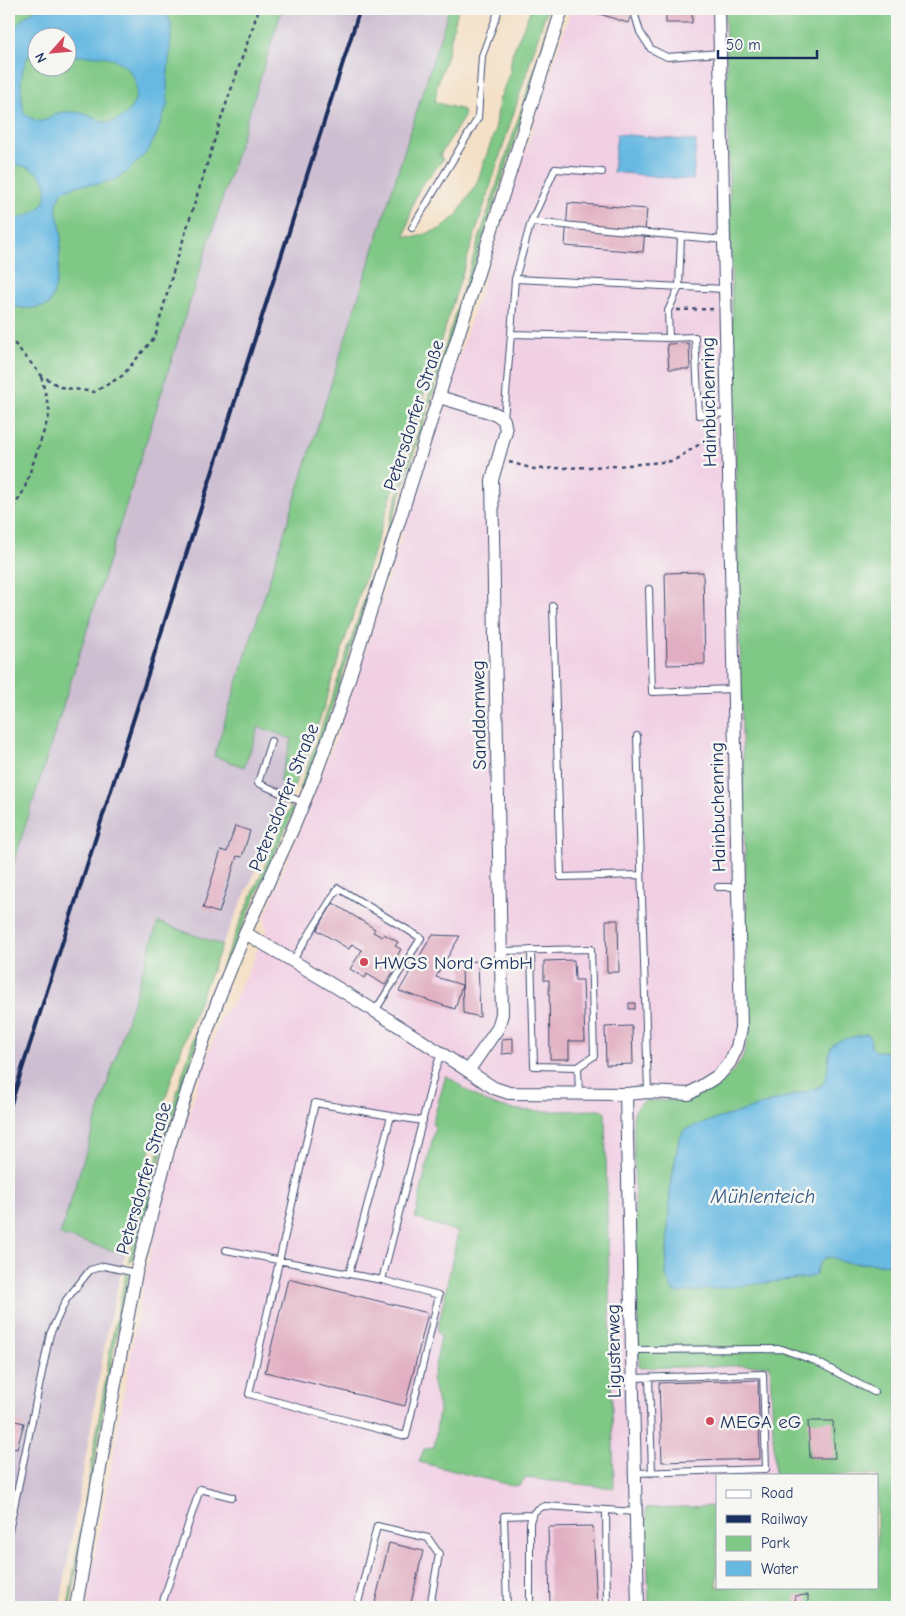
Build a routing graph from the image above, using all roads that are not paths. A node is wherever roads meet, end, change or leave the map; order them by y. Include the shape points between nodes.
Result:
1 (499, 9) edge
2 (562, 9) edge
3 (637, 9) edge
4 (719, 9) edge
5 (720, 53) junction
6 (602, 172) dead end
7 (531, 222) junction
8 (412, 228) dead end
9 (681, 236) junction
10 (724, 240) junction
11 (515, 279) junction
12 (679, 287) junction
13 (725, 289) junction
14 (511, 334) junction
15 (669, 338) junction
16 (439, 398) junction
17 (728, 413) junction
18 (504, 420) junction
19 (649, 589) dead end
20 (553, 606) dead end
21 (733, 689) junction
22 (637, 736) dead end
23 (271, 741) dead end
24 (304, 803) junction
25 (641, 875) junction
26 (718, 887) dead end
27 (738, 887) junction
28 (245, 933) junction
29 (531, 950) junction
30 (500, 951) junction
31 (293, 960) junction
32 (375, 1011) junction
33 (441, 1053) junction
34 (578, 1067) junction
35 (468, 1071) junction
36 (648, 1092) junction
37 (580, 1094) junction
38 (626, 1094) junction
39 (391, 1116) junction
40 (423, 1121) junction
41 (226, 1250) dead end
42 (279, 1260) junction
43 (136, 1273) junction
44 (349, 1274) junction
45 (382, 1280) junction
46 (632, 1350) junction
47 (633, 1378) junction
48 (648, 1378) junction
49 (874, 1392) dead end
50 (635, 1473) junction
51 (652, 1473) junction
52 (232, 1497) dead end
53 (606, 1510) junction
54 (636, 1512) junction
55 (532, 1515) junction
56 (9, 1531) edge
57 (76, 1607) edge
58 (161, 1607) edge
59 (357, 1607) edge
60 (430, 1607) edge
61 (507, 1607) edge
62 (530, 1607) edge
63 (607, 1607) edge
64 (638, 1607) edge

1 - 8 lane via 482,56 478,118
2 - 16 street, Petersdorfer Straße
3 - 5 lane via 634,15 651,49 667,57
4 - 5 street, Hainbuchenring
5 - 10 street, Hainbuchenring
6 - 7 lane via 555,169
7 - 9 lane
7 - 11 lane
9 - 10 lane
9 - 12 lane
10 - 13 street, Hainbuchenring
11 - 12 lane
11 - 14 lane
12 - 13 lane
12 - 15 lane via 668,311
13 - 17 street, Hainbuchenring
14 - 15 lane
14 - 18 lane
15 - 17 lane via 695,337 699,415
16 - 18 street via 496,414
16 - 24 street, Petersdorfer Straße via 340,707
17 - 21 street, Hainbuchenring
18 - 30 street, Sanddornweg via 506,431 492,480
19 - 21 lane via 652,692
20 - 25 lane via 561,877
21 - 27 street, Hainbuchenring
22 - 25 lane
23 - 24 lane via 258,782
24 - 28 street, Petersdorfer Straße
25 - 36 lane
26 - 27 lane
27 - 36 street, Hainbuchenring via 741,1028 737,1047 719,1075 689,1094
28 - 31 street, Hainbuchenring
28 - 43 street, Petersdorfer Straße via 188,1086
29 - 30 lane
29 - 34 lane via 534,1066
29 - 34 lane via 591,949 594,1056
30 - 35 street, Sanddornweg via 502,1014 498,1028
31 - 32 street, Hainbuchenring
31 - 32 lane via 338,888 421,938
32 - 33 street, Hainbuchenring
33 - 35 street, Hainbuchenring
33 - 40 lane
34 - 37 lane
35 - 37 street, Hainbuchenring via 494,1088 510,1093
36 - 38 street, Hainbuchenring
37 - 38 street, Hainbuchenring
38 - 46 street, Ligusterweg
39 - 40 lane
39 - 42 lane via 315,1103
39 - 44 lane
40 - 45 lane
41 - 42 lane
42 - 44 lane
42 - 45 lane via 249,1394 406,1436 439,1295
43 - 56 lane via 104,1266 90,1270 66,1300 50,1334
43 - 57 street, Petersdorfer Straße
44 - 45 lane
46 - 47 street, Ligusterweg
46 - 49 lane via 782,1349 815,1361
47 - 48 lane
47 - 50 street, Ligusterweg
48 - 51 lane
48 - 51 lane via 763,1374 766,1469
50 - 51 lane
50 - 54 street, Ligusterweg
52 - 58 lane via 200,1489
53 - 54 lane
53 - 55 lane via 545,1506 537,1508
53 - 63 lane
54 - 64 street, Ligusterweg
55 - 61 lane via 504,1516
55 - 62 lane
59 - 60 lane via 377,1526 428,1538 439,1554

